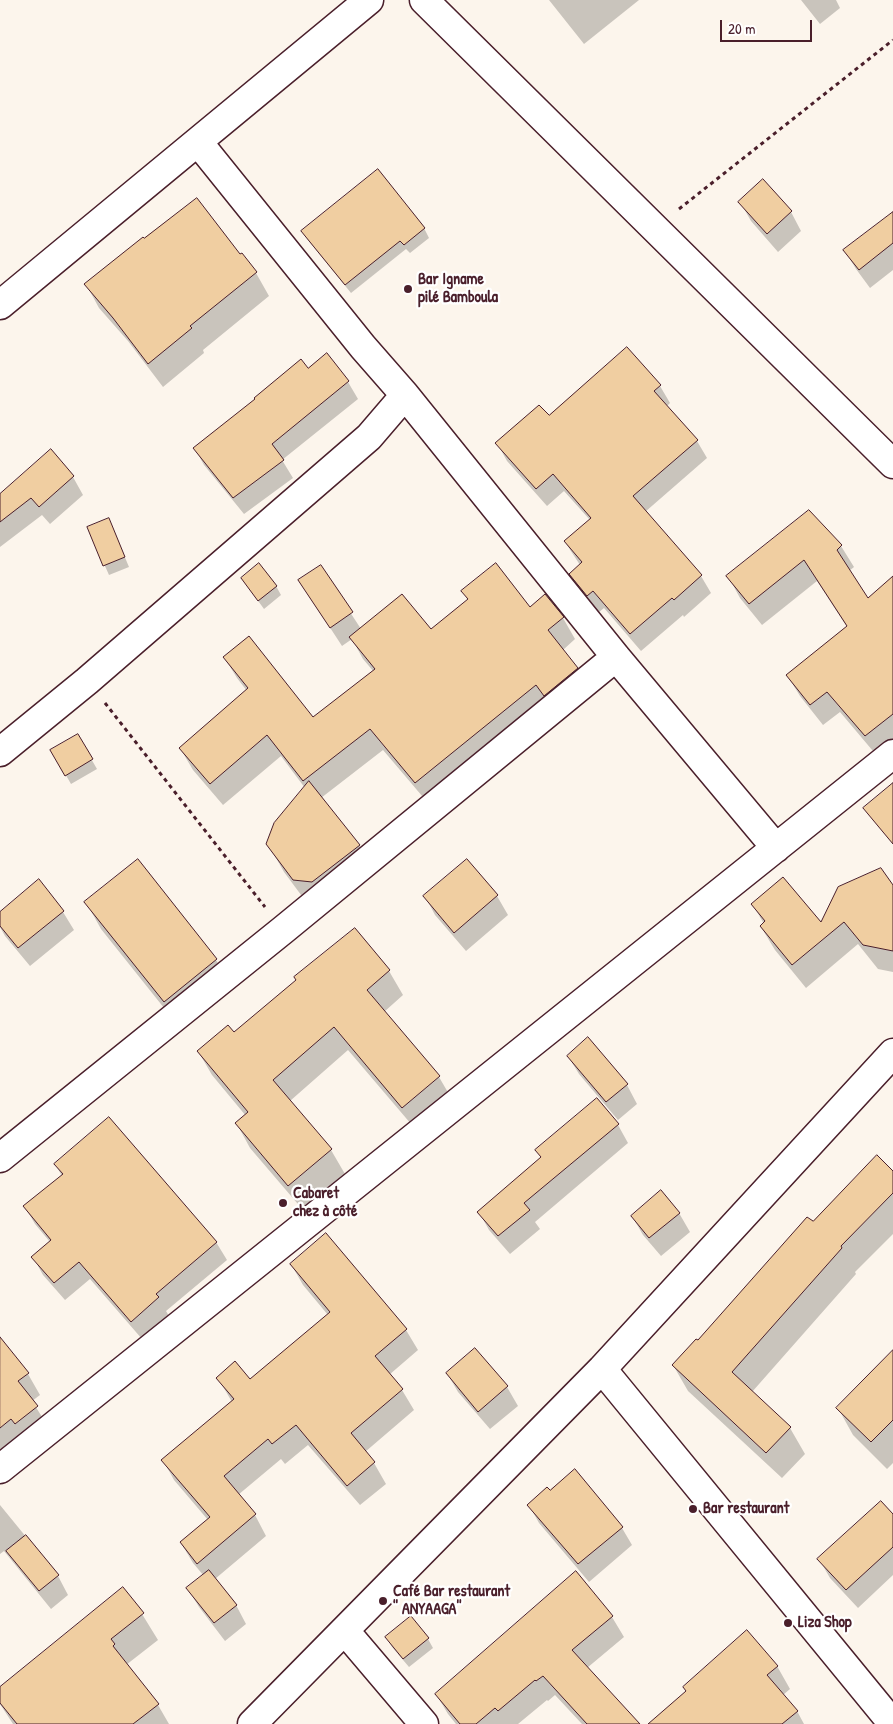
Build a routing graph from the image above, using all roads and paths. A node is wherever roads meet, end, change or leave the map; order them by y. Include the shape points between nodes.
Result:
1 (369, 0) edge
2 (428, 1) edge
3 (893, 40) edge
4 (198, 142) junction
5 (655, 228) junction
6 (0, 305) edge
7 (405, 395) junction
8 (893, 464) edge
9 (616, 657) junction
10 (87, 681) junction
11 (0, 752) edge
12 (893, 754) edge
13 (776, 848) junction
14 (284, 930) junction
15 (893, 1053) edge
16 (0, 1158) edge
17 (602, 1369) junction
18 (0, 1469) edge
19 (345, 1631) junction
20 (252, 1724) edge
21 (424, 1724) edge
22 (893, 1724) edge

1 - 4 street
2 - 5 street
3 - 5 path
4 - 6 street
4 - 7 street
5 - 8 street
7 - 9 street
7 - 10 street via 369,437
9 - 13 street
9 - 14 street
10 - 11 street
10 - 14 path
12 - 13 street
13 - 18 street
14 - 16 street
15 - 17 street
17 - 19 street
17 - 22 street
19 - 20 street
19 - 21 street

